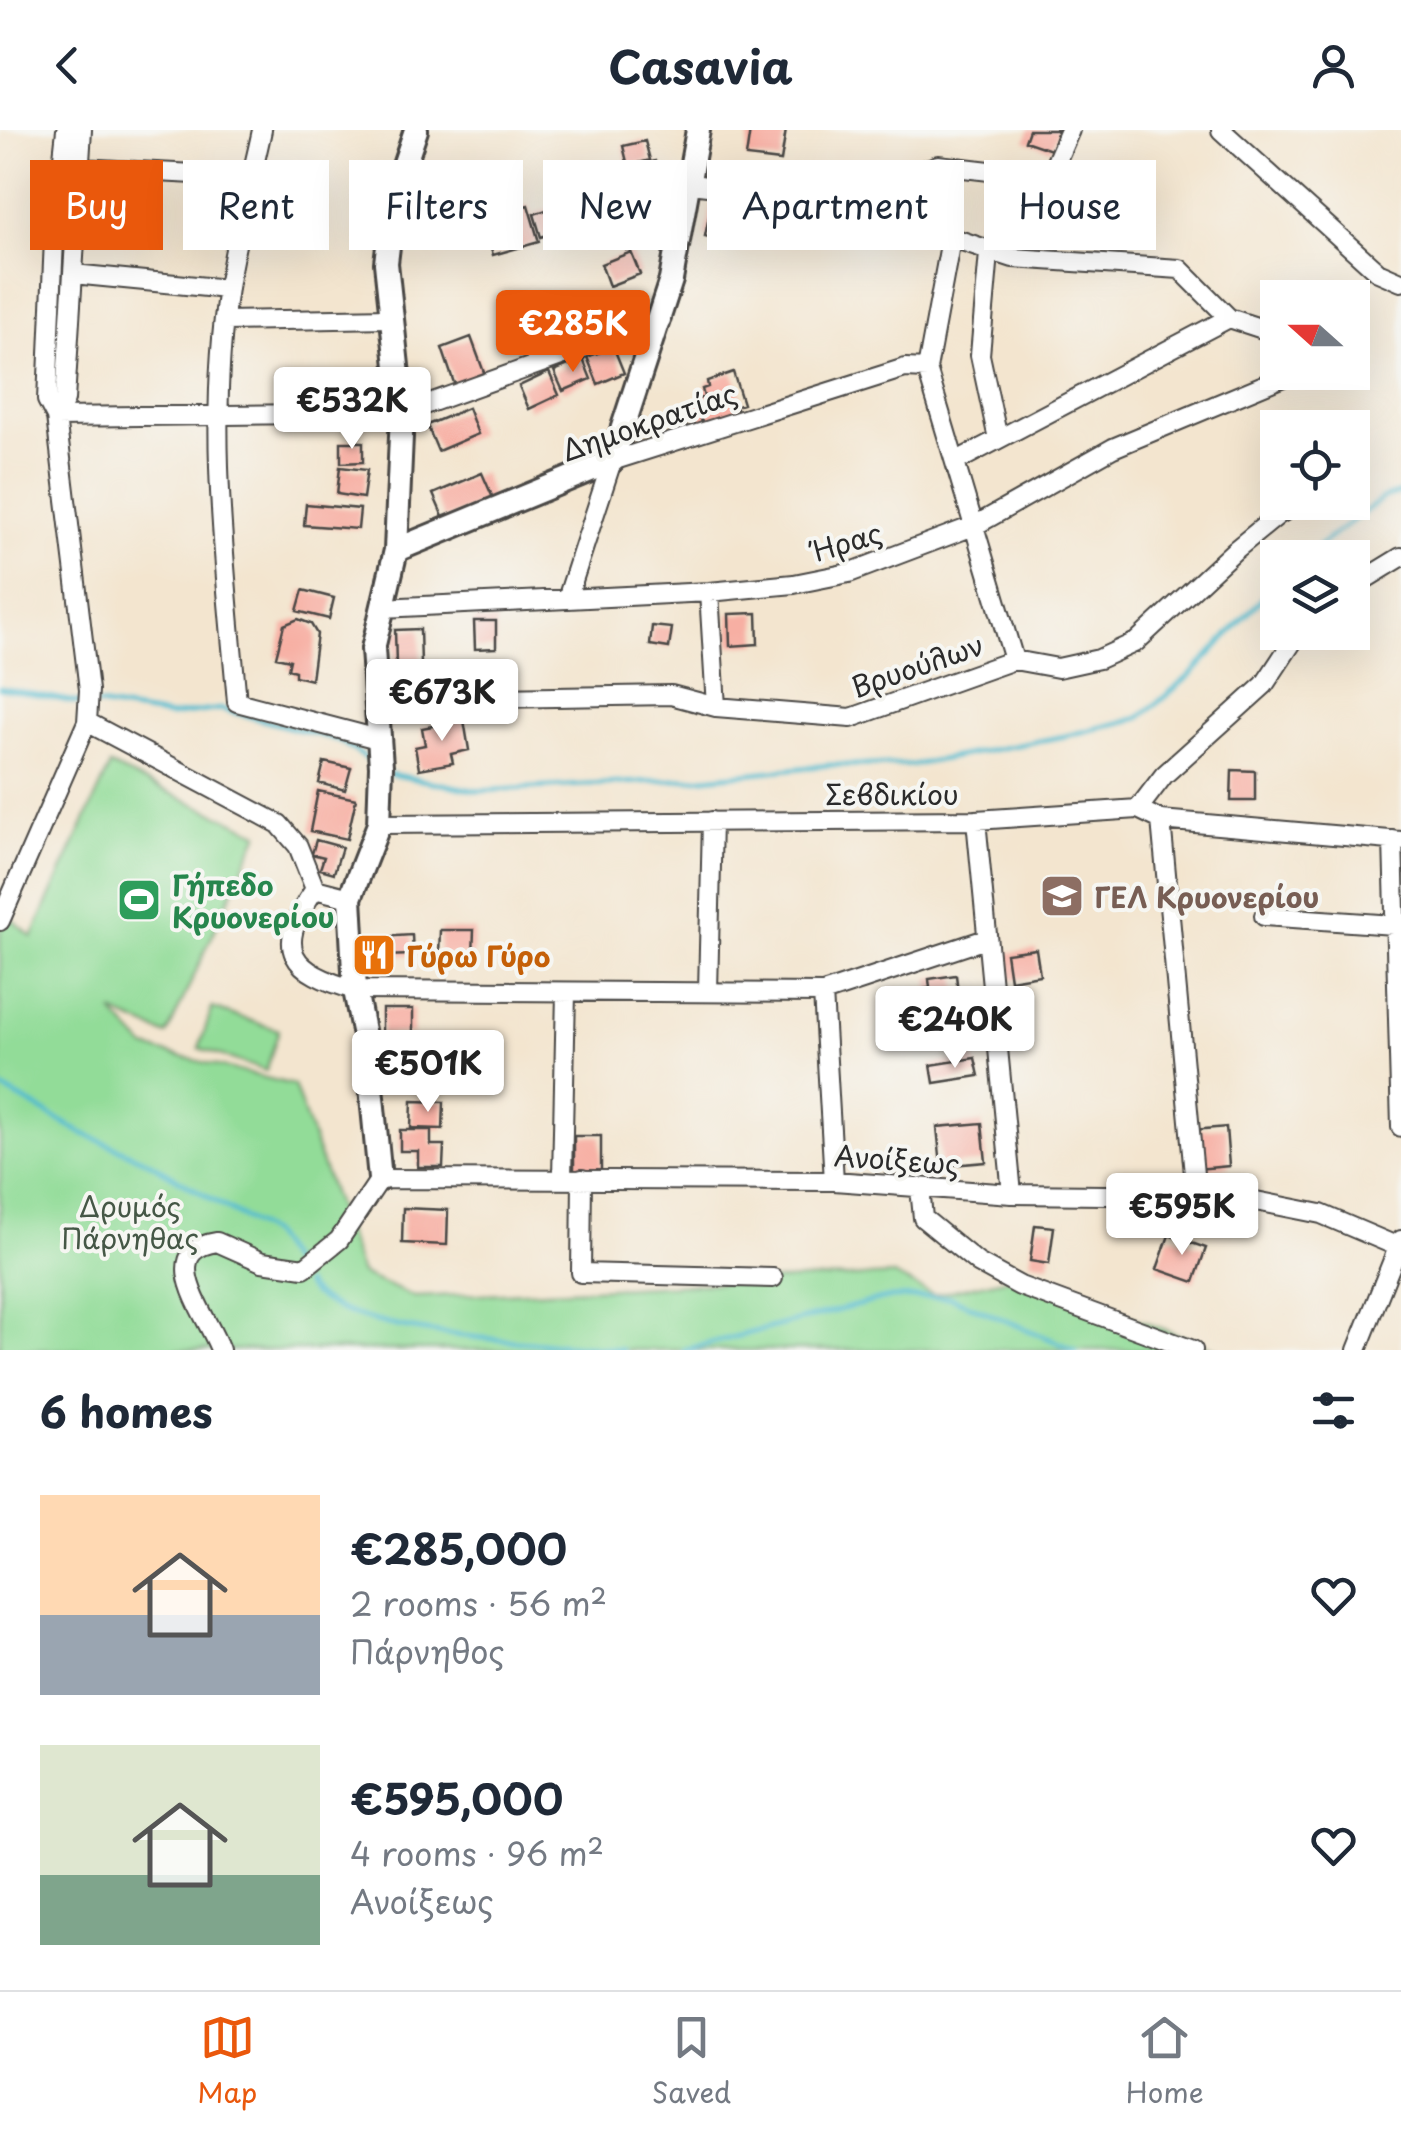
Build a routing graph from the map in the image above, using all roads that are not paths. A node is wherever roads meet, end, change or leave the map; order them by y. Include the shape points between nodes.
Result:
1 (66, 130) edge
2 (82, 130) edge
3 (262, 130) edge
4 (416, 130) edge
5 (698, 130) edge
6 (1070, 130) edge
7 (1221, 130) edge
8 (80, 160) edge
9 (256, 160) edge
10 (964, 168) edge
11 (690, 181) junction
12 (687, 182) edge
13 (707, 183) edge
14 (964, 244) edge
15 (75, 250) edge
16 (236, 250) edge
17 (949, 250) edge
18 (990, 252) junction
19 (73, 274) junction
20 (1401, 282) edge
21 (228, 289) junction
22 (389, 318) junction
23 (1229, 318) junction
24 (661, 320) junction
25 (226, 321) junction
26 (1260, 328) edge
27 (927, 369) junction
28 (1260, 388) edge
29 (402, 413) junction
30 (56, 417) junction
31 (219, 418) junction
32 (998, 440) junction
33 (612, 461) junction
34 (955, 462) junction
35 (1277, 520) edge
36 (976, 526) junction
37 (396, 550) junction
38 (1401, 557) edge
39 (1370, 576) edge
40 (709, 592) junction
41 (567, 600) junction
42 (382, 608) junction
43 (1287, 650) edge
44 (1014, 660) junction
45 (376, 700) junction
46 (716, 707) junction
47 (87, 722) junction
48 (378, 739) junction
49 (1138, 809) junction
50 (976, 820) junction
51 (1161, 820) junction
52 (712, 821) junction
53 (378, 824) junction
54 (1397, 841) edge
55 (315, 889) junction
56 (350, 898) junction
57 (1264, 916) dead end
58 (0, 921) edge
59 (1394, 924) junction
60 (986, 940) junction
61 (355, 990) junction
62 (708, 991) junction
63 (566, 992) junction
64 (823, 993) junction
65 (1398, 1050) edge
66 (1401, 1127) edge
67 (562, 1178) junction
68 (582, 1179) junction
69 (380, 1180) junction
70 (834, 1182) junction
71 (920, 1188) junction
72 (1012, 1194) junction
73 (1196, 1196) junction
74 (1400, 1245) edge
75 (773, 1278) dead end
76 (220, 1350) edge
77 (1193, 1350) edge
78 (1357, 1350) edge

1 - 30 street via 48,400
2 - 8 street
3 - 9 street
4 - 22 main road via 388,225
5 - 11 main road
6 - 10 street via 1048,178
7 - 20 street via 1378,272
11 - 12 street
11 - 13 street
11 - 24 main road
14 - 18 street
15 - 19 street
16 - 21 street
17 - 27 street
18 - 23 street via 1074,265 1180,270
18 - 32 street via 980,355
19 - 21 street
19 - 30 street via 65,400
21 - 25 street
22 - 25 street
22 - 29 main road
23 - 26 street
23 - 32 street
24 - 29 street
24 - 33 main road
25 - 31 street
27 - 33 street, Δημοκρατίας via 905,368
27 - 34 street
28 - 36 street, Ήρας via 1113,448
29 - 31 street
29 - 37 main road
30 - 31 street
30 - 47 street via 89,690
31 - 48 street via 218,482 237,702
32 - 34 street
33 - 37 main road, Δημοκρατίας
33 - 41 street
34 - 36 street
35 - 44 street, Βρυούλων via 1136,642 1058,668
36 - 40 street, Ήρας via 849,573
36 - 44 street
37 - 42 main road
38 - 39 street
40 - 41 street, Ήρας
40 - 46 street
41 - 42 street, Ήρας
42 - 45 main road via 373,649
43 - 49 street via 1264,685 1164,774
44 - 46 street, Βρυούλων via 851,718
45 - 46 street, Βρυούλων via 671,695
45 - 48 main road
47 - 55 street via 279,824 298,846
47 - 58 street
48 - 53 main road
49 - 50 street, Σεβδικίου
49 - 51 street, Σεβδικίου
50 - 52 street, Σεβδικίου
50 - 60 street
51 - 54 street, Σεβδικίου
51 - 73 street
52 - 53 street, Σεβδικίου
52 - 62 street
53 - 56 main road
54 - 59 street
55 - 56 street
55 - 61 street via 300,910 293,945 297,965
56 - 61 main road
57 - 59 street
59 - 65 street
60 - 64 street
60 - 72 street
61 - 63 street
61 - 69 main road
62 - 63 street
62 - 64 street
63 - 67 street
64 - 70 street
65 - 66 street
67 - 68 street, Ανοίξεως
67 - 69 street, Ανοίξεως
68 - 70 street, Ανοίξεως
68 - 75 street via 581,1272
69 - 76 street via 339,1240 304,1268 262,1262 217,1242 195,1249 187,1280
70 - 71 street, Ανοίξεως
71 - 72 street, Ανοίξεως
71 - 77 street via 923,1218 978,1263 1020,1286
72 - 73 street, Ανοίξεως
73 - 74 street, Ανοίξεως via 1322,1214
74 - 78 street

